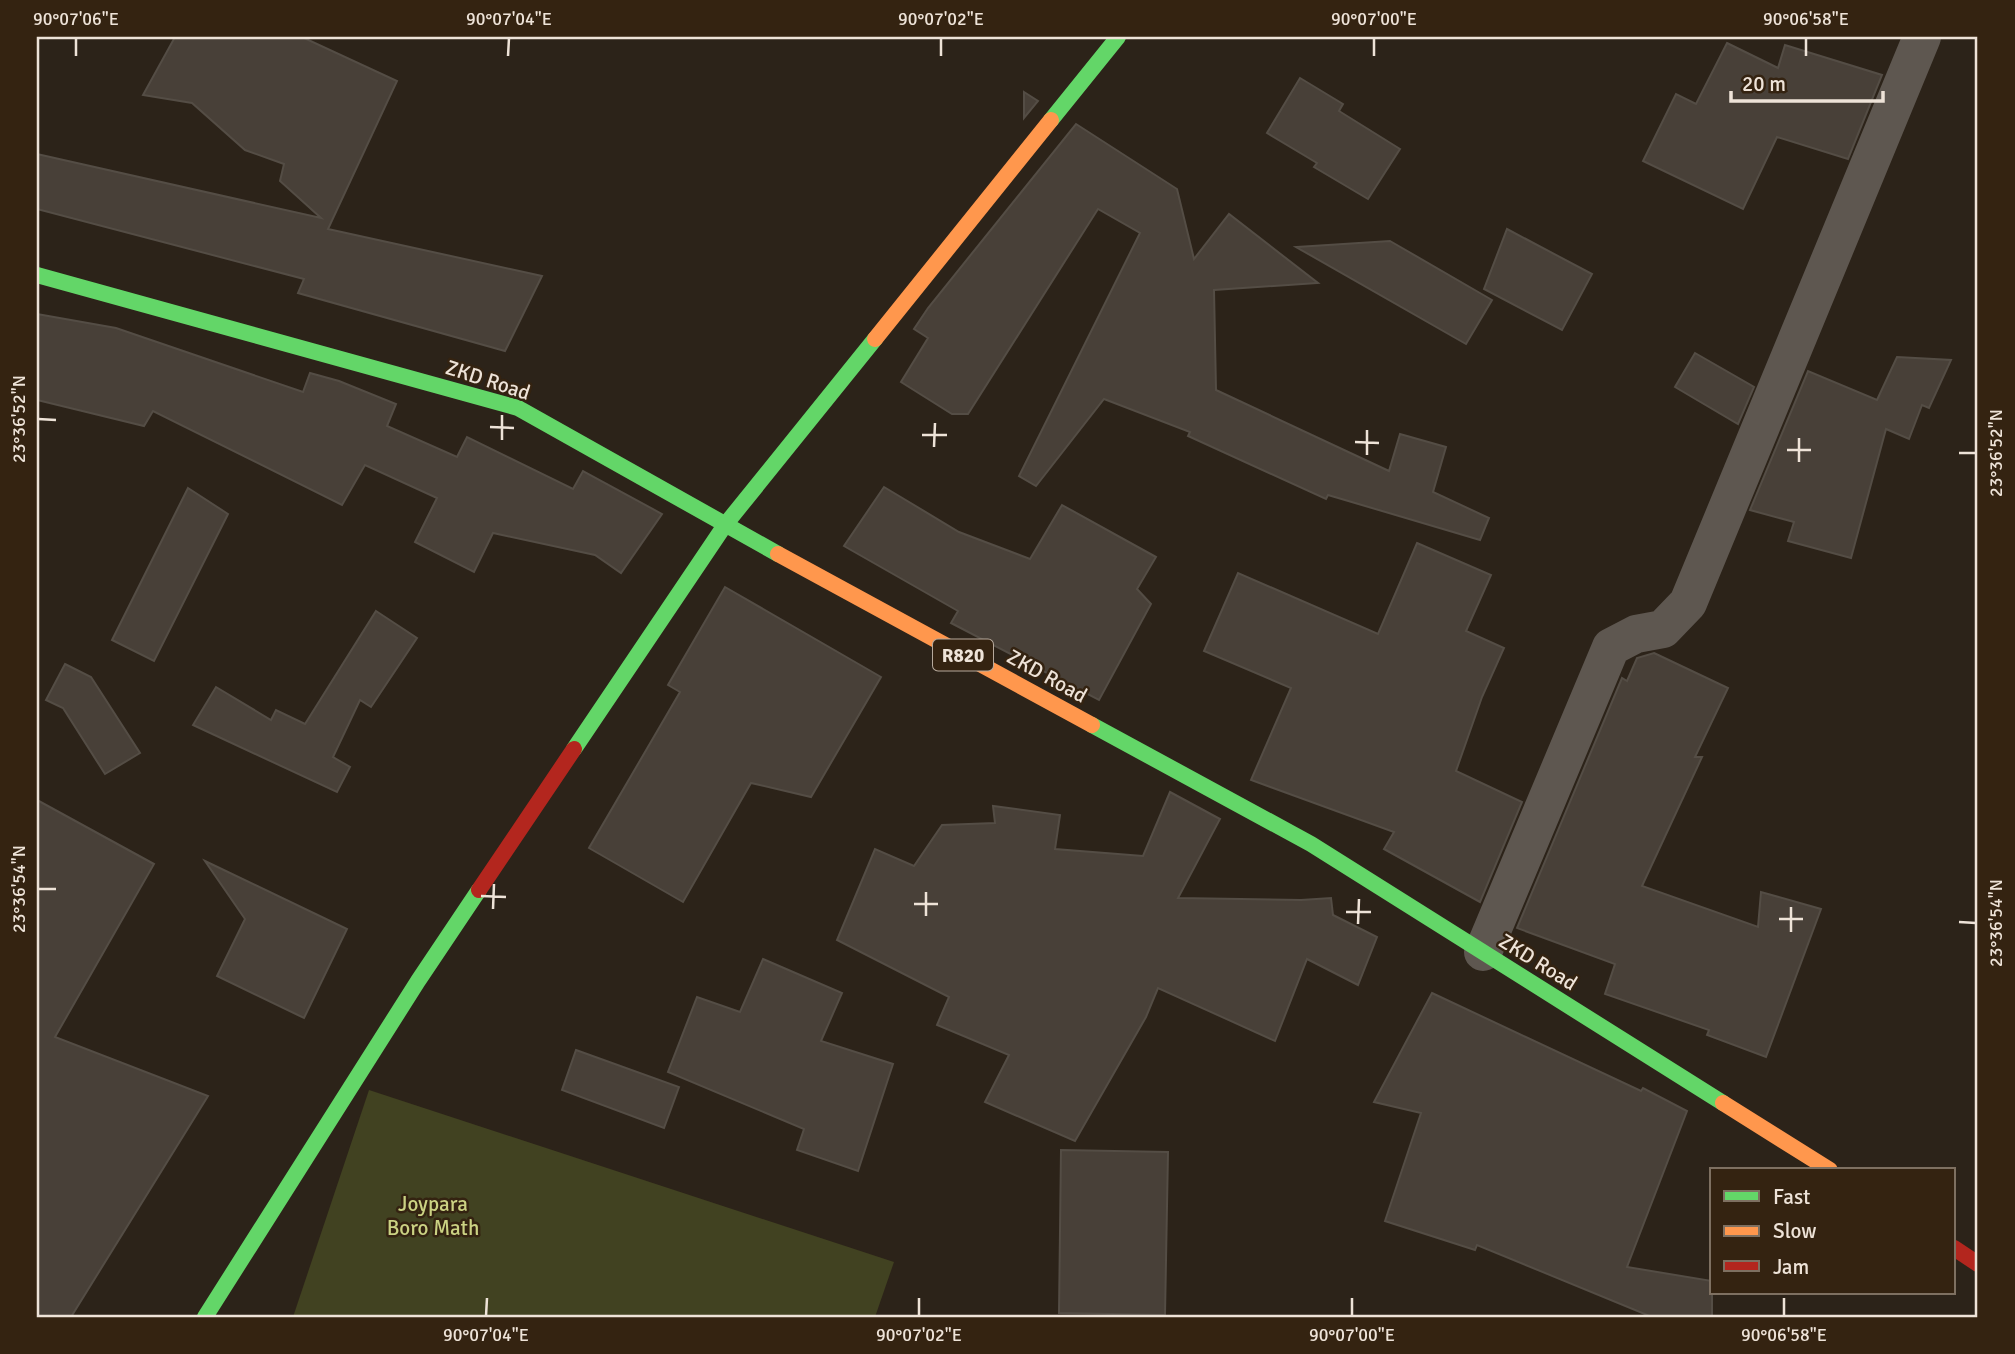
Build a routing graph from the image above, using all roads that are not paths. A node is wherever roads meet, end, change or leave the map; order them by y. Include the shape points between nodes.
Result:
1 (1118, 37) edge
2 (1922, 37) edge
3 (37, 275) edge
4 (725, 525) junction
5 (1483, 952) junction
6 (1827, 1168) edge
7 (1955, 1249) edge
8 (1978, 1264) edge
9 (205, 1317) edge

1 - 4 main road
2 - 5 street via 1688,603 1663,629 1636,634 1611,647
3 - 4 main road, ZKD Road / R820 via 518,408
4 - 5 main road, ZKD Road / R820 via 1311,844
4 - 9 main road via 418,981
5 - 6 main road, ZKD Road / R820
7 - 8 main road

